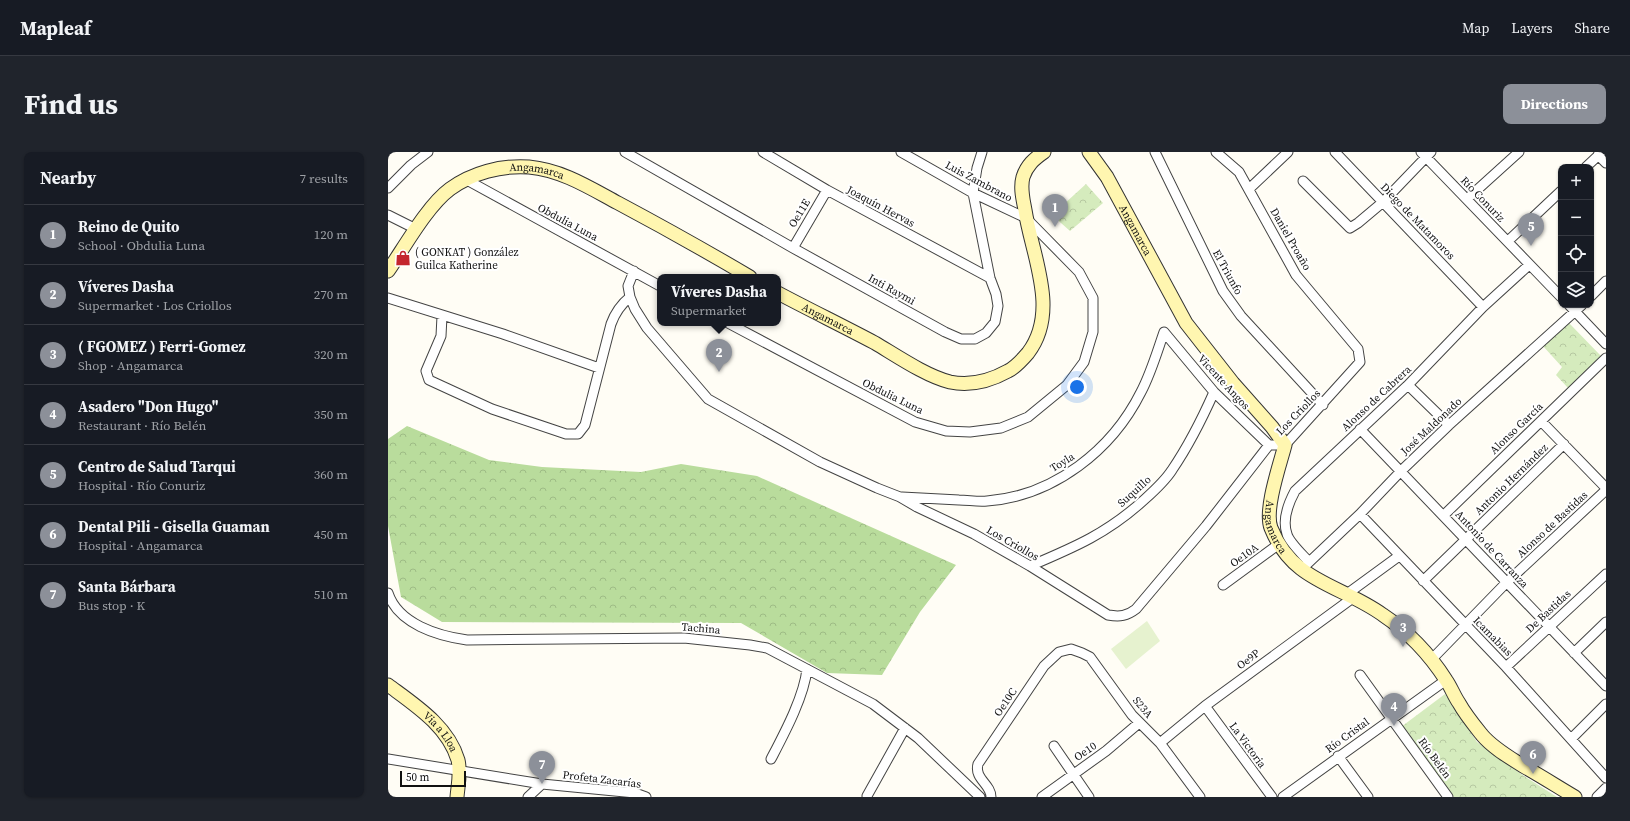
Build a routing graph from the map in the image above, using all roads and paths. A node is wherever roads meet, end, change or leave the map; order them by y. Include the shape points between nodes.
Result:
1 (428, 152) edge
2 (625, 152) edge
3 (763, 152) edge
4 (771, 152) edge
5 (901, 152) edge
6 (982, 152) edge
7 (1044, 152) edge
8 (1089, 152) edge
9 (1154, 152) edge
10 (1216, 152) edge
11 (1288, 152) edge
12 (1336, 152) edge
13 (1426, 154) edge
14 (1513, 154) edge
15 (1600, 154) edge
16 (1606, 163) edge
17 (784, 164) junction
18 (1589, 164) edge
19 (465, 179) junction
20 (1303, 181) dead end
21 (388, 188) edge
22 (1249, 189) junction
23 (827, 190) junction
24 (974, 193) junction
25 (1558, 193) edge
26 (1467, 199) junction
27 (1383, 202) junction
28 (388, 215) edge
29 (1026, 218) junction
30 (416, 229) junction
31 (1508, 241) junction
32 (793, 248) junction
33 (1529, 265) junction
34 (388, 271) edge
35 (634, 271) junction
36 (745, 274) edge
37 (990, 278) junction
38 (1606, 281) edge
39 (657, 284) edge
40 (1594, 293) edge
41 (1558, 294) edge
42 (781, 295) edge
43 (630, 297) junction
44 (388, 298) edge
45 (1483, 307) junction
46 (1574, 308) edge
47 (1576, 308) edge
48 (442, 316) junction
49 (734, 326) edge
50 (1164, 332) joint
51 (1606, 344) edge
52 (1360, 357) joint
53 (1606, 358) edge
54 (599, 368) junction
55 (1408, 385) junction
56 (1214, 392) junction
57 (1323, 405) junction
58 (1541, 421) junction
59 (1449, 425) junction
60 (1360, 429) junction
61 (1564, 444) junction
62 (1269, 445) junction
63 (1285, 445) junction
64 (1401, 471) junction
65 (1606, 489) edge
66 (900, 497) junction
67 (1360, 514) junction
68 (1444, 515) junction
69 (1466, 540) junction
70 (1279, 544) junction
71 (1399, 556) junction
72 (1030, 566) junction
73 (1305, 566) junction
74 (1606, 574) edge
75 (1423, 581) junction
76 (1506, 583) junction
77 (1223, 585) dead end
78 (388, 593) edge
79 (1350, 596) junction
80 (1606, 622) edge
81 (1465, 626) junction
82 (1549, 626) junction
83 (1059, 652) joint
84 (1574, 653) junction
85 (1430, 660) junction
86 (1506, 667) junction
87 (807, 669) junction
88 (1360, 675) dead end
89 (1446, 680) junction
90 (388, 685) edge
91 (1606, 686) edge
92 (1606, 704) edge
93 (1205, 706) junction
94 (1391, 718) junction
95 (1140, 723) junction
96 (905, 728) junction
97 (1571, 739) junction
98 (1160, 743) junction
99 (1054, 746) dead end
100 (1338, 756) junction
101 (388, 759) edge
102 (771, 759) dead end
103 (459, 772) junction
104 (1073, 774) junction
105 (1606, 778) edge
106 (542, 784) junction
107 (1606, 788) edge
108 (867, 796) dead end
109 (1197, 796) edge
110 (457, 797) edge
111 (528, 797) edge
112 (645, 797) edge
113 (980, 797) edge
114 (991, 797) edge
115 (1042, 797) edge
116 (1089, 797) edge
117 (1272, 797) edge
118 (1283, 797) edge
119 (1368, 797) edge
120 (1448, 797) edge
121 (1575, 797) edge
122 (1597, 797) edge

1 - 21 street
2 - 32 street, Inti Raymi
3 - 17 street, Joaquín Hervas
4 - 17 street
5 - 24 street, Luis Zambrano
6 - 24 street, Inti Raymi
7 - 29 street, Angamarca via 1031,162 1023,177 1022,191
8 - 63 street, Angamarca via 1107,177 1186,323
9 - 57 street, El Triunfo via 1223,291 1241,316
10 - 22 street, Daniel Proaño via 1239,172
11 - 22 street
12 - 27 street, Diego de Matamoros
13 - 26 street, Río Conuriz
13 - 27 street
14 - 26 street
15 - 16 street
15 - 18 street
17 - 23 street, Joaquín Hervas
19 - 30 street, Angamarca via 442,196
19 - 35 street, Obdulia Luna
19 - 36 street, Angamarca via 512,167 530,167 566,176
20 - 27 street via 1350,228
22 - 52 street, Daniel Proaño via 1296,275 1358,349
23 - 32 street, Oe11E
23 - 37 street, Joaquín Hervas
24 - 29 street, Luis Zambrano
24 - 37 street, Inti Raymi
25 - 31 street
26 - 31 street, Río Conuriz
27 - 45 street, Diego de Matamoros
28 - 30 street
29 - 42 street, Angamarca via 1044,298 1043,321 1039,334 1023,359 996,378 961,383 935,377
29 - 49 street, Obdulia Luna via 1079,272 1092,298 1094,332 1084,362 1067,385 1028,417 1001,428 970,432 946,430 915,422
30 - 34 street
31 - 33 street, Río Conuriz
32 - 37 street, Inti Raymi via 961,339 975,339 986,333 995,322 998,306
33 - 41 street, Río Conuriz
33 - 45 street, Alonso de Cabrera
35 - 39 street, Obdulia Luna
35 - 43 street, Los Criollos via 628,286
38 - 40 street
43 - 54 street via 620,305 615,314
43 - 66 street, Los Criollos via 647,328 708,399 820,462
44 - 48 street
45 - 55 street, Alonso de Cabrera
46 - 59 street, José Maldonado
47 - 51 street
48 - 54 street via 503,334
48 - 54 street via 441,336 426,371 429,380 492,409 566,434 578,434 584,425
50 - 56 street, Vicente Angos
50 - 66 street, Toyla via 1141,392 1124,420 1104,445 1081,465 1034,491 1010,498 986,501
52 - 57 street, Los Criollos via 1360,362
53 - 58 street, Alonso García
55 - 59 street
55 - 60 street, Alonso de Cabrera
56 - 62 street, Vicente Angos
56 - 72 street, Suquillo via 1172,471 1154,492 1132,511 1082,544
57 - 63 street, Los Criollos
58 - 61 street
58 - 68 street, Alonso García
59 - 64 street, José Maldonado
60 - 64 street, Antonio de Carranza
60 - 73 street, Alonso de Cabrera via 1295,491 1287,506 1287,535
61 - 65 street
61 - 69 street, Antonio Hernández
62 - 63 street, Los Criollos
62 - 72 street, Los Criollos via 1206,526 1136,609 1128,615 1108,615
63 - 70 street, Angamarca via 1269,516
64 - 67 street, José Maldonado
64 - 68 street, Antonio de Carranza
65 - 76 street, Alonso de Bastidas
66 - 72 street, Los Criollos via 974,534
67 - 71 street, Icamabias
67 - 73 street, José Maldonado
68 - 69 street, Antonio de Carranza
69 - 75 street, Antonio Hernández
69 - 76 street, Antonio de Carranza
70 - 73 street, Angamarca
70 - 77 street, Oe10A
71 - 75 street, Icamabias
71 - 79 street, Oe9P
73 - 79 street, Angamarca via 1310,576
74 - 82 street, De Bastidas
75 - 81 street, Icamabias
76 - 81 street, Alonso de Bastidas
76 - 82 street, Antonio de Carranza
78 - 87 street, Tachina via 391,601 408,618 428,631 449,638 684,638 767,648
79 - 85 street, Angamarca via 1397,625
79 - 93 street, Oe9P
80 - 84 street
81 - 85 street, Alonso de Bastidas
81 - 86 street, Icamabias
82 - 84 street, Antonio de Carranza
82 - 86 street, De Bastidas
83 - 95 street, S23A via 1071,649 1090,657
83 - 114 street, Oe10C via 1044,666 978,764 977,774 991,793
84 - 91 street, Antonio de Carranza
85 - 89 street, Angamarca
86 - 97 street, Icamabias
87 - 96 street, Tachina via 872,704
87 - 102 street via 806,681 796,706
88 - 94 street, Río Belén
89 - 94 street, Río Cristal
89 - 121 street, Angamarca via 1459,704 1489,742
90 - 103 street, Via a Lloa via 437,725 454,751
92 - 97 street
93 - 98 street, Oe9P
93 - 117 street, La Victoria
94 - 100 street, Río Cristal
94 - 120 street, Río Belén
95 - 98 street, S23A
95 - 104 street, Oe10
96 - 108 street
96 - 113 street, Tachina
97 - 105 street, Icamabias
98 - 109 street, S23A
99 - 104 street
100 - 118 street, Río Cristal
100 - 119 street
101 - 103 street, Profeta Zacarías
103 - 106 street, Profeta Zacarías
103 - 110 street, Via a Lloa
104 - 115 street, Oe10
104 - 116 street
106 - 111 street
106 - 112 street, Profeta Zacarías via 635,793
107 - 122 street

